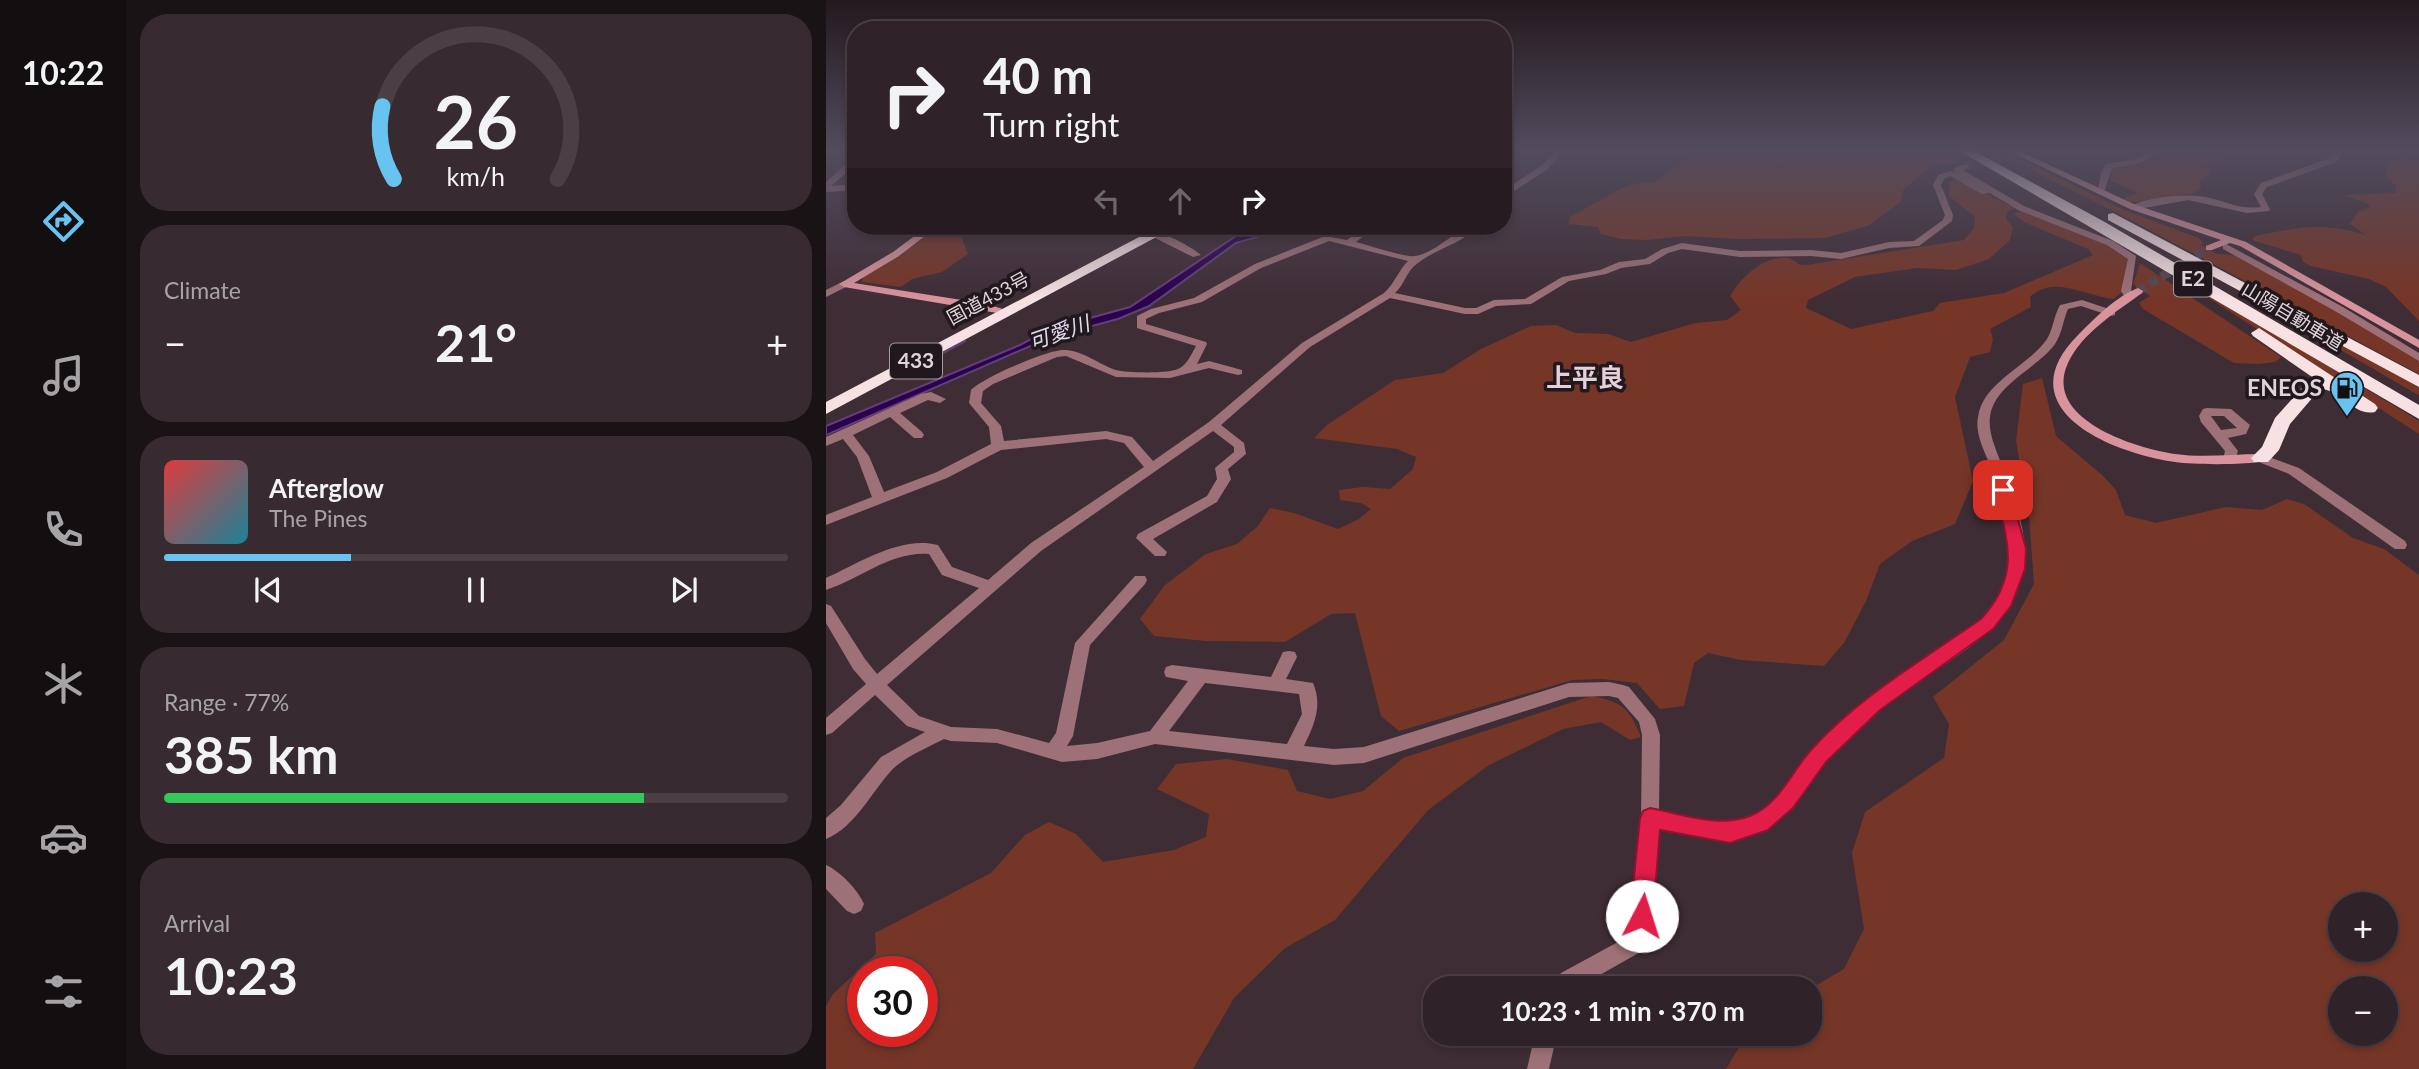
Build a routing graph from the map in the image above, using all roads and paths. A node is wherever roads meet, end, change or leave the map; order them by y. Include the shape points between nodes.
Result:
1 (1943, 200) edge
2 (2007, 200) edge
3 (2052, 200) edge
4 (2053, 200) edge
5 (2071, 200) edge
6 (2082, 200) edge
7 (2117, 200) edge
8 (2172, 200) edge
9 (2206, 200) edge
10 (2261, 200) edge
11 (2133, 207) junction
12 (2021, 208) junction
13 (2008, 214) dead end
14 (921, 235) edge
15 (1145, 235) edge
16 (1160, 235) edge
17 (1360, 235) edge
18 (1462, 235) edge
19 (1349, 243) junction
20 (2228, 243) junction
21 (2209, 248) tunnel mouth
22 (1196, 255) dead end
23 (1415, 260) junction
24 (826, 281) edge
25 (844, 284) junction
26 (826, 294) edge
27 (1388, 295) junction
28 (1002, 311) junction
29 (2111, 313) junction
30 (2419, 345) edge
31 (2419, 359) edge
32 (2305, 365) junction
33 (1183, 372) junction
34 (1238, 372) dead end
35 (2419, 382) edge
36 (2340, 388) junction
37 (940, 399) dead end
38 (2419, 400) edge
39 (826, 402) edge
40 (2369, 408) dead end
41 (826, 409) edge
42 (891, 412) junction
43 (2419, 413) edge
44 (1213, 425) junction
45 (845, 433) junction
46 (918, 435) dead end
47 (2222, 438) dead end
48 (826, 442) edge
49 (998, 446) junction
50 (2261, 458) junction
51 (2229, 459) junction
52 (1151, 467) junction
53 (880, 499) junction
54 (826, 520) edge
55 (2400, 545) dead end
56 (1160, 552) dead end
57 (1140, 580) dead end
58 (826, 584) edge
59 (990, 586) junction
60 (826, 610) edge
61 (1289, 657) dead end
62 (1172, 672) dead end
63 (1201, 676) junction
64 (875, 684) junction
65 (1275, 685) junction
66 (826, 728) edge
67 (942, 731) junction
68 (1156, 737) junction
69 (1052, 751) junction
70 (1292, 753) junction
71 (1650, 818) junction
72 (826, 830) edge
73 (826, 875) edge
74 (854, 904) dead end
75 (1575, 976) edge
76 (1543, 1046) edge
77 (1538, 1069) edge

1 - 27 street via 1947,221 1916,244 1841,256 1740,254 1682,246 1647,262 1566,279 1527,302 1494,303 1470,312
2 - 12 street
3 - 32 highway via 2155,262
4 - 43 highway, 山陽自動車道 / E2
5 - 38 highway, 山陽自動車道 / E2
6 - 35 highway
7 - 11 street
8 - 11 street
9 - 10 street via 2241,211 2266,209
11 - 20 street
12 - 13 street
12 - 29 street via 2110,243 2133,258 2126,291 2134,294
14 - 25 street
15 - 28 highway, 国道433号 / 433
16 - 22 street
17 - 19 street
18 - 23 street
19 - 23 street
19 - 33 street via 1326,239 1258,266 1205,298 1141,317 1141,326 1202,344
20 - 21 street
20 - 30 street via 2274,261
20 - 31 street
23 - 27 street
24 - 25 street
25 - 26 street
25 - 28 street
27 - 44 street via 1306,345
28 - 39 highway, 国道433号 / 433
28 - 41 highway, 国道433号 / 433
29 - 51 street via 2078,340 2058,374 2057,387 2070,412 2097,433 2138,450 2184,459
29 - 71 street via 2082,303 2064,307 2052,341 2007,379 1984,410 1984,432 2018,549 2012,587 1987,624 1874,705 1819,755 1786,802 1760,823 1730,832
32 - 36 highway
32 - 50 highway via 2310,373 2279,412
33 - 34 street via 1209,364
33 - 49 street via 1116,374 1067,353 1055,354 977,390 975,403 995,426
36 - 40 highway
36 - 50 highway via 2315,384 2281,422 2270,450
37 - 42 street via 928,396
42 - 45 street
42 - 46 street
44 - 52 street
44 - 56 street via 1240,446 1240,454 1222,468 1224,479 1212,499 1143,538
45 - 48 street
45 - 53 street via 863,456
47 - 51 street via 2232,451
49 - 52 street via 1106,435 1128,440
49 - 53 street via 942,475
50 - 51 street
50 - 55 street via 2294,471
52 - 59 street via 1036,547
53 - 54 street
57 - 69 street via 1083,643 1064,736
58 - 59 street via 903,551 924,547 933,548 947,571
59 - 64 street
60 - 64 street
61 - 65 street
62 - 63 street
63 - 65 street
63 - 68 street
64 - 66 street
64 - 67 street via 913,721
65 - 70 street via 1307,688 1310,714
67 - 69 street via 997,736
67 - 72 street via 887,763
68 - 69 street via 1097,751
68 - 70 street
70 - 71 street via 1364,755 1569,690 1609,689 1623,692 1647,719 1651,735
71 - 75 street via 1637,943
73 - 74 street
76 - 77 street

